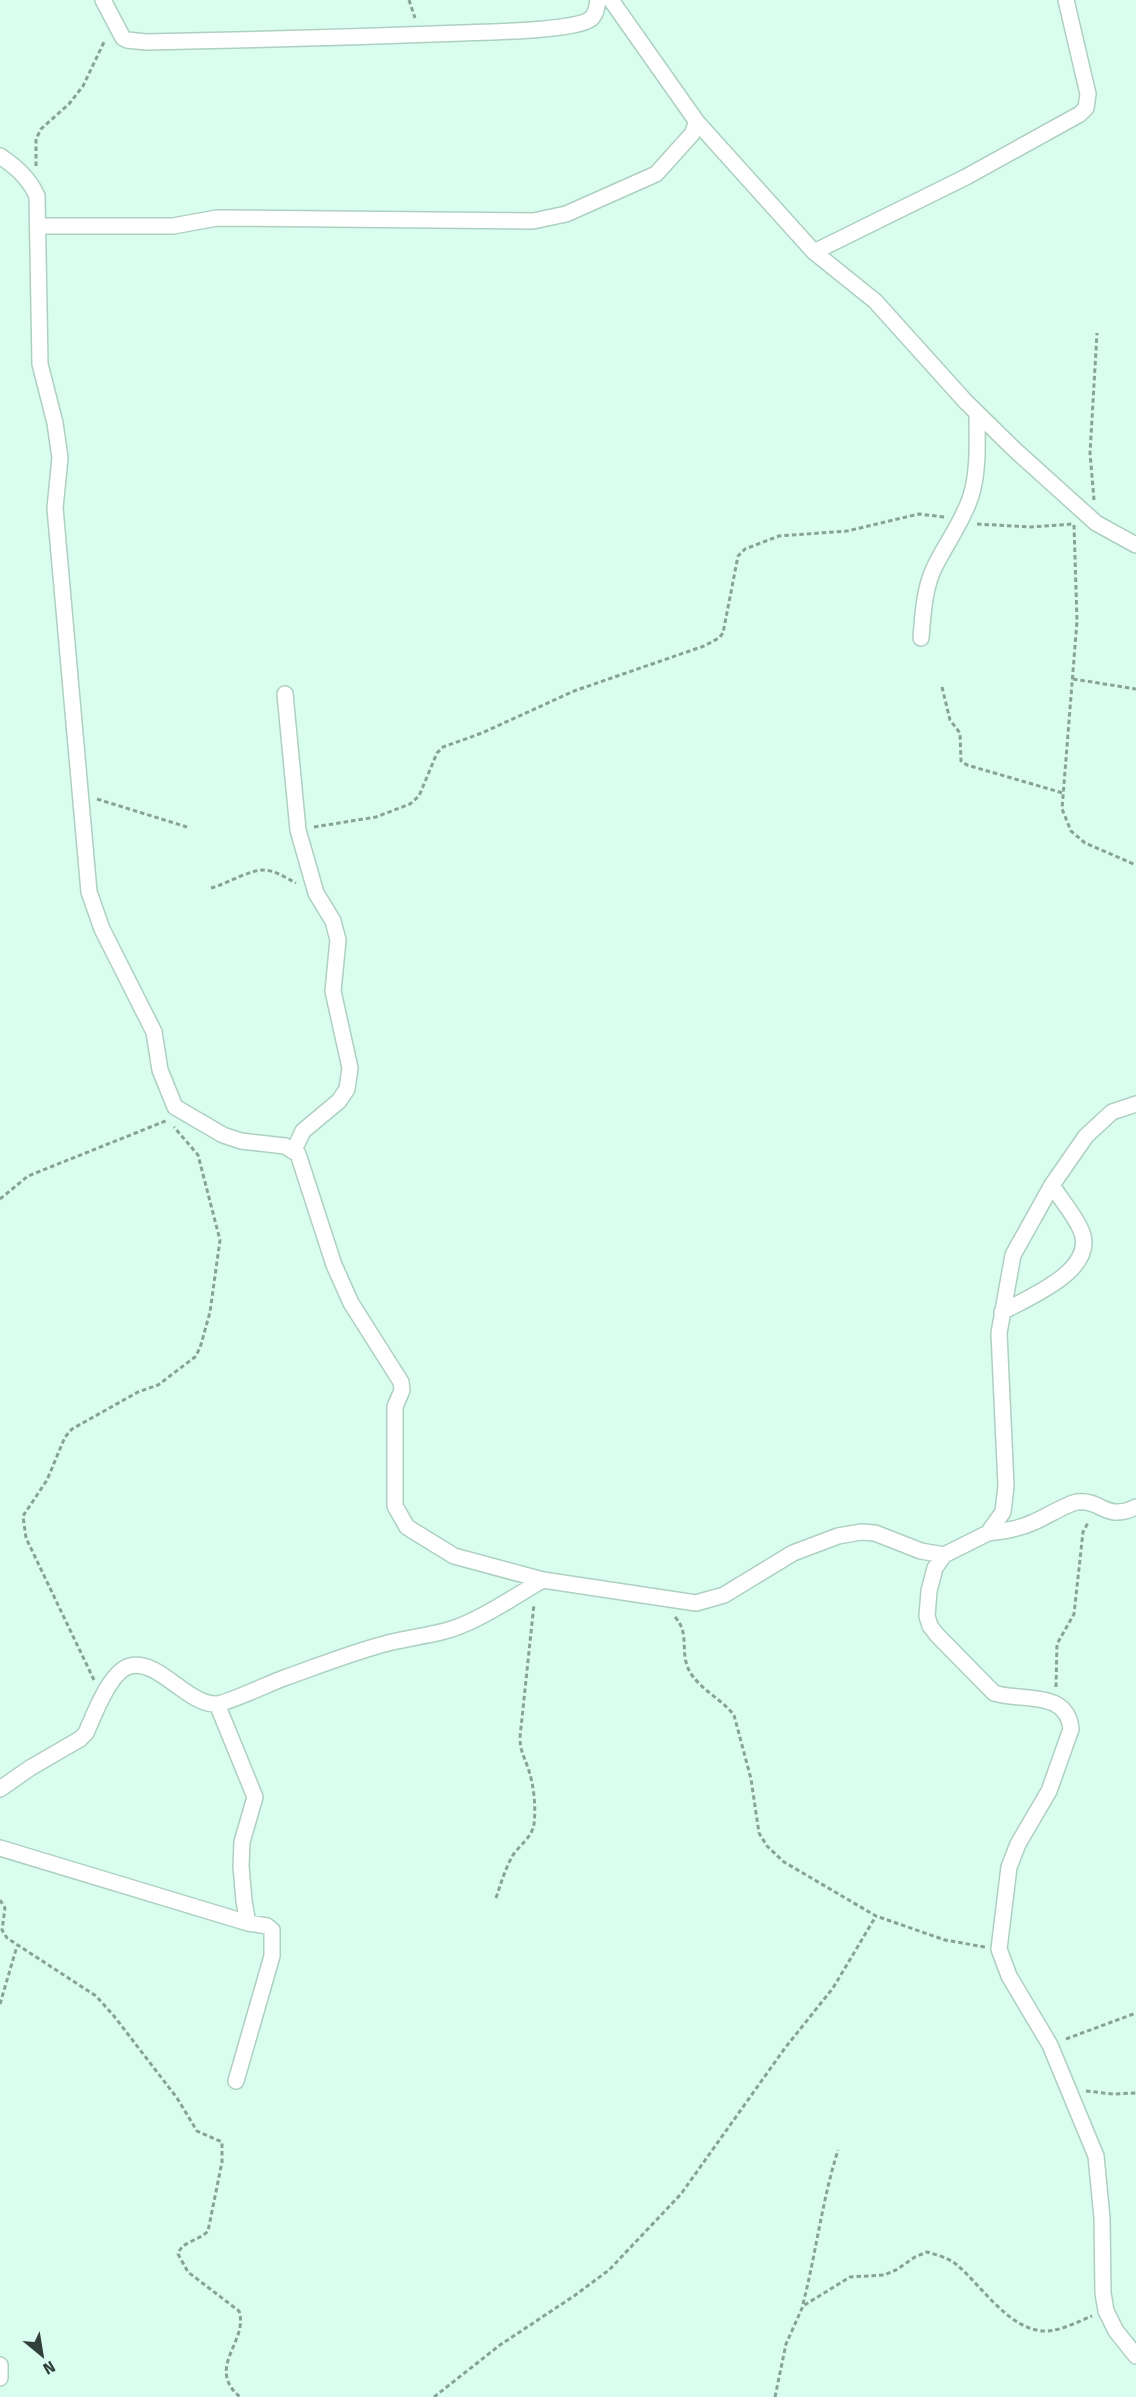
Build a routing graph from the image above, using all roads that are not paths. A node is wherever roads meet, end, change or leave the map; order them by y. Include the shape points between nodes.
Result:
1 (103, 0) edge
2 (598, 0) edge
3 (611, 0) edge
4 (1066, 0) edge
5 (697, 122) junction
6 (0, 156) edge
7 (38, 226) junction
8 (814, 252) junction
9 (977, 413) junction
10 (1136, 545) edge
11 (921, 638) dead end
12 (285, 694) dead end
13 (1135, 1101) edge
14 (294, 1150) junction
15 (1053, 1185) junction
16 (1002, 1312) junction
17 (1136, 1507) edge
18 (988, 1533) junction
19 (945, 1555) junction
20 (539, 1582) junction
21 (217, 1704) junction
22 (0, 1789) edge
23 (0, 1848) edge
24 (249, 1923) junction
25 (237, 2081) dead end
26 (1136, 2356) edge
27 (0, 2366) edge
28 (0, 2378) edge

1 - 2 street via 120,34 127,40 146,42 517,31 580,24 591,19
3 - 5 street
4 - 8 street via 1088,94 1086,108 966,177
5 - 7 street via 692,134 656,174 566,214 533,221 217,218 173,226
5 - 8 street
6 - 7 street via 31,182 37,196
7 - 14 street via 40,364 60,458 56,508 61,586 89,892 102,929 154,1032 160,1070 176,1107 223,1136
8 - 9 street via 875,301
9 - 10 street via 1096,523
9 - 11 street via 976,473 960,521 934,567 925,598
12 - 14 street via 298,830 316,893 333,921 338,940 333,992 350,1068 347,1089 339,1101 303,1131
13 - 15 street via 1112,1112 1086,1136
14 - 20 street via 351,1303 401,1382 395,1407 395,1506 399,1516 407,1527 453,1556
15 - 16 street via 1014,1255
15 - 16 street via 1082,1230 1078,1264 1067,1275
16 - 18 street via 999,1362 1006,1486 1003,1512
17 - 18 street via 1112,1513 1077,1502 1014,1530
18 - 19 street
19 - 20 street via 921,1551 875,1533 838,1536 793,1553 724,1594 696,1602
19 - 26 street via 935,1568 928,1592 927,1616 937,1635 994,1693 1040,1697 1055,1704 1067,1715 1071,1729 1049,1791 1009,1867 999,1949 1009,1977 1050,2045 1095,2156 1106,2311
20 - 21 street via 448,1631 386,1643
21 - 22 street via 197,1698 141,1665 123,1669 110,1684 80,1739
21 - 24 street via 255,1797 242,1842 244,1901
23 - 24 street
24 - 25 street via 272,1930 272,1956
27 - 28 street

